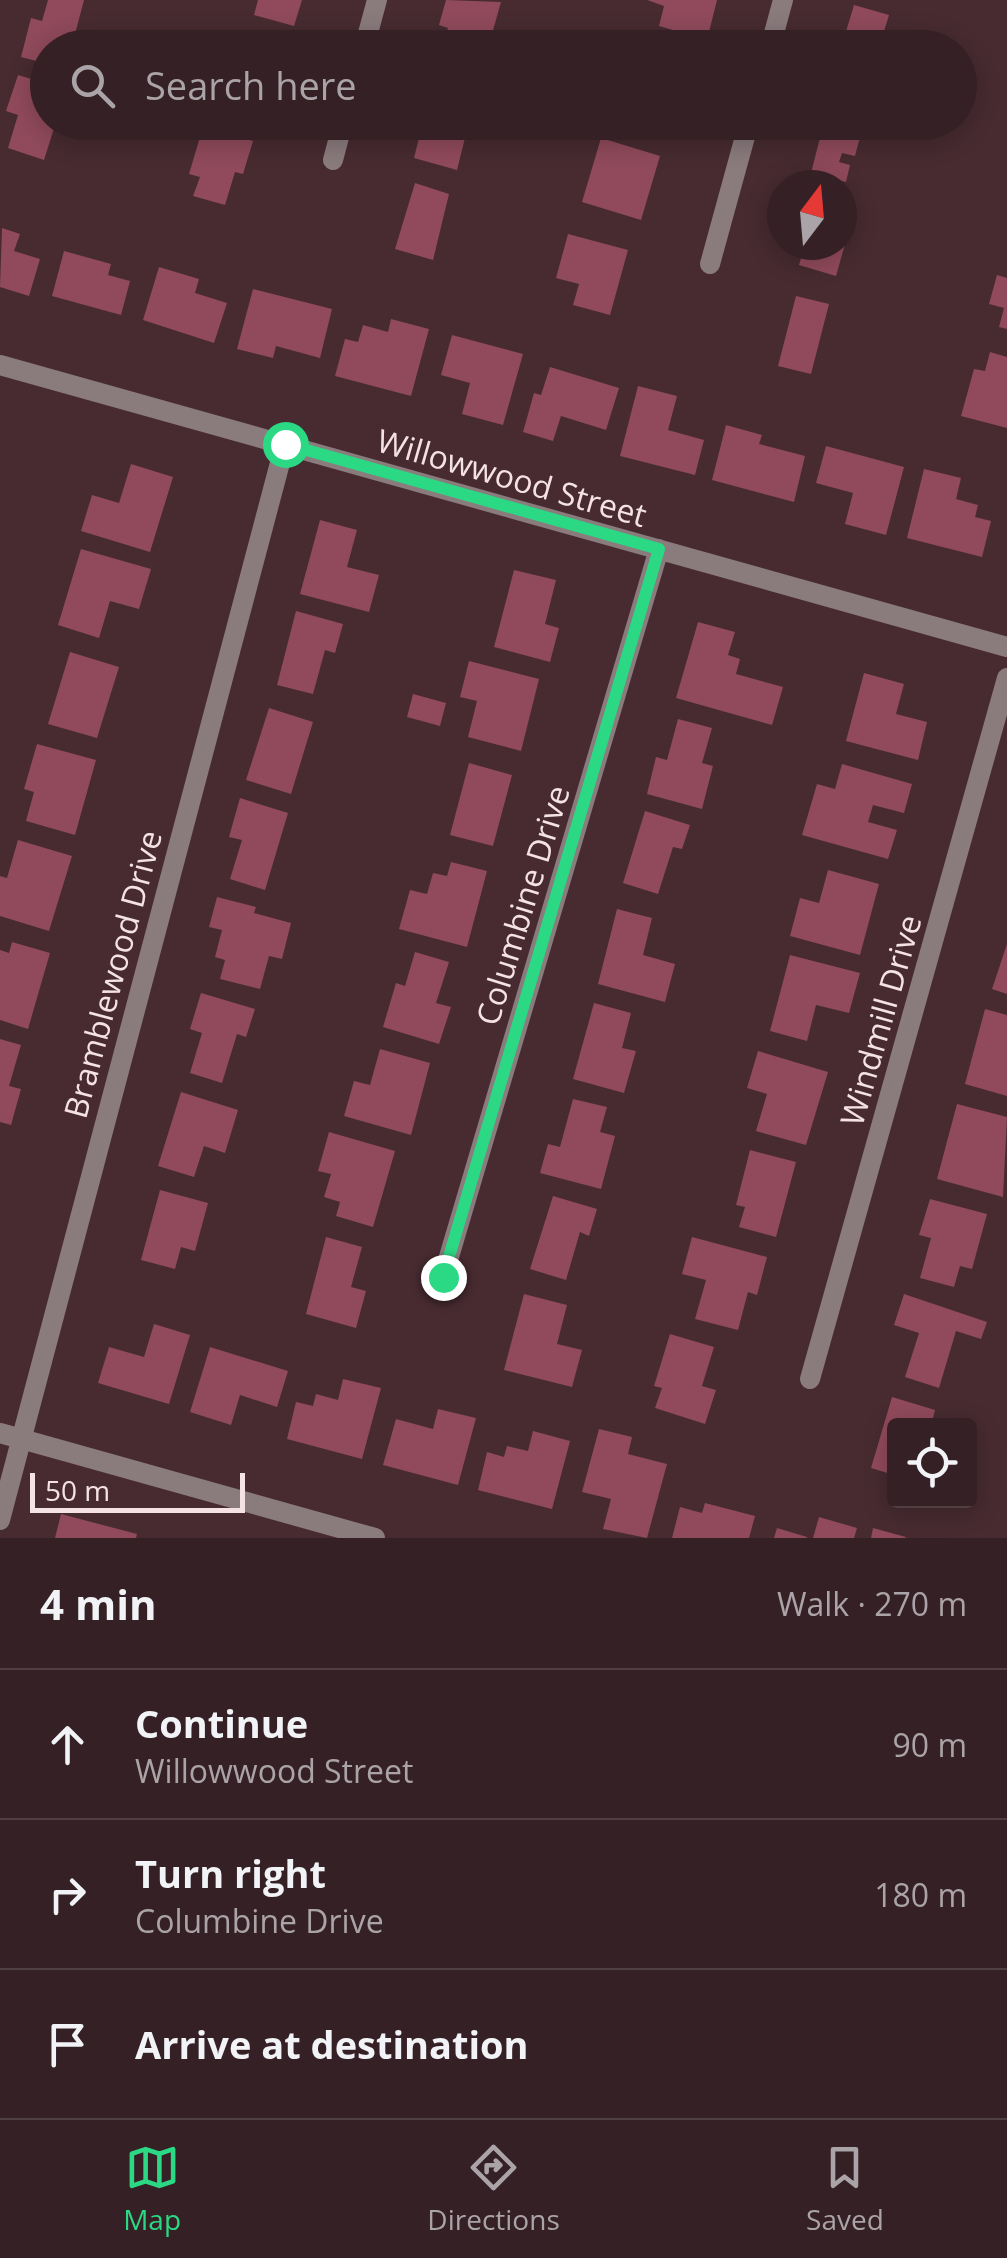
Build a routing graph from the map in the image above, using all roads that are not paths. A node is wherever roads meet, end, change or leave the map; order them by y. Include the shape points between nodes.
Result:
1 (377, 0) edge
2 (783, 0) edge
3 (369, 30) edge
4 (775, 30) edge
5 (338, 140) edge
6 (745, 140) edge
7 (333, 160) dead end
8 (710, 264) dead end
9 (0, 365) edge
10 (285, 444) junction
11 (659, 549) junction
12 (1007, 646) edge
13 (1007, 678) edge
14 (443, 1277) dead end
15 (810, 1379) dead end
16 (10, 1436) edge
17 (0, 1520) edge
18 (375, 1538) edge

1 - 3 street
2 - 4 street
5 - 7 street
6 - 8 street
9 - 10 street, Willowwood Street
10 - 11 street, Willowwood Street
10 - 16 street, Bramblewood Drive
11 - 12 street, Willowwood Street
11 - 14 street, Columbine Drive
13 - 15 street, Windmill Drive
16 - 17 street, Bramblewood Drive
16 - 18 street

